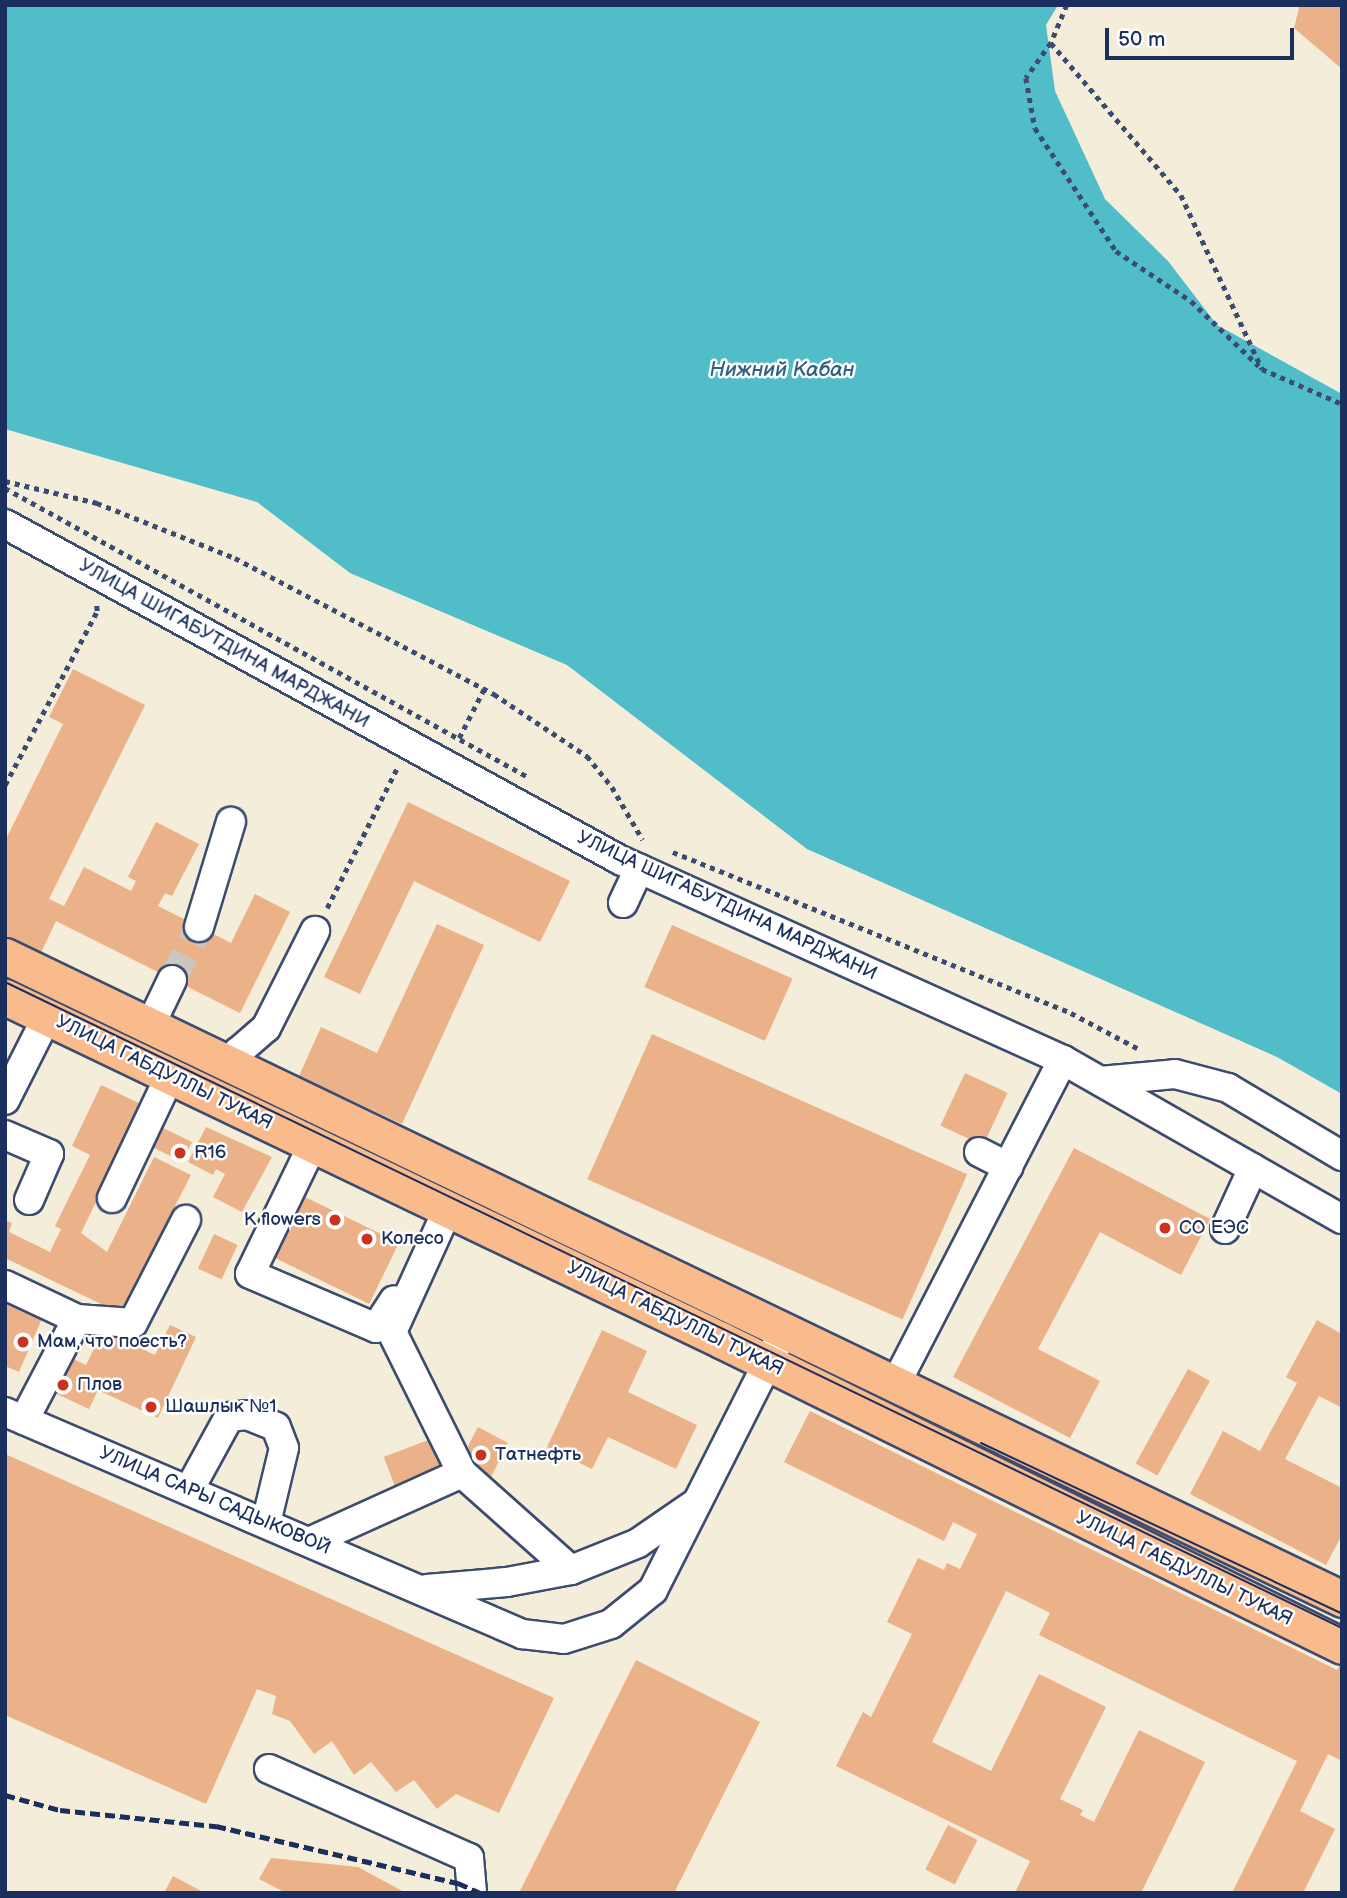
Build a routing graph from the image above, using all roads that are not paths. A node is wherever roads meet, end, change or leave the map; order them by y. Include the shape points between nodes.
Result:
1 (5, 524) edge
2 (231, 822) dead end
3 (639, 869) junction
4 (622, 903) dead end
5 (199, 927) tunnel mouth
6 (315, 931) road end
7 (5, 956) edge
8 (172, 980) tunnel mouth
9 (5, 997) edge
10 (47, 1017) junction
11 (149, 1026) junction
12 (1063, 1060) junction
13 (231, 1065) junction
14 (170, 1076) junction
15 (1100, 1081) junction
16 (5, 1100) edge
17 (5, 1135) edge
18 (313, 1144) junction
19 (978, 1152) dead end
20 (1342, 1156) edge
21 (1008, 1167) junction
22 (1253, 1168) junction
23 (112, 1198) dead end
24 (29, 1200) dead end
25 (444, 1218) junction
26 (1342, 1219) edge
27 (186, 1220) dead end
28 (1225, 1229) dead end
29 (5, 1285) edge
30 (77, 1319) junction
31 (782, 1333) junction
32 (768, 1365) junction
33 (895, 1385) junction
34 (15, 1416) edge
35 (462, 1473) junction
36 (189, 1490) junction
37 (694, 1504) junction
38 (266, 1523) junction
39 (309, 1542) junction
40 (571, 1570) junction
41 (424, 1590) junction
42 (1342, 1599) edge
43 (1342, 1646) edge
44 (269, 1769) dead end
45 (472, 1893) edge

1 - 3 street, УЛИЦА ШИГАБУТДИНА МАРДЖАНИ
2 - 5 street
3 - 4 street
3 - 12 street, УЛИЦА ШИГАБУТДИНА МАРДЖАНИ
6 - 13 street via 266,1028 238,1052
7 - 11 main road, УЛИЦА ГАБДУЛЛЫ ТУКАЯ
8 - 11 street
9 - 10 main road, УЛИЦА ГАБДУЛЛЫ ТУКАЯ
10 - 14 main road, УЛИЦА ГАБДУЛЛЫ ТУКАЯ
10 - 16 street
11 - 13 main road, УЛИЦА ГАБДУЛЛЫ ТУКАЯ
12 - 15 street, УЛИЦА ШИГАБУТДИНА МАРДЖАНИ
12 - 21 street
13 - 31 main road, УЛИЦА ГАБДУЛЛЫ ТУКАЯ
14 - 18 main road, УЛИЦА ГАБДУЛЛЫ ТУКАЯ
14 - 23 street
15 - 20 street via 1175,1074 1228,1088
15 - 22 street, УЛИЦА ШИГАБУТДИНА МАРДЖАНИ
17 - 24 street via 49,1154
18 - 25 main road, УЛИЦА ГАБДУЛЛЫ ТУКАЯ
18 - 25 street via 250,1274 376,1328
19 - 21 street
21 - 33 street
22 - 26 street, УЛИЦА ШИГАБУТДИНА МАРДЖАНИ
22 - 28 street
25 - 32 main road, УЛИЦА ГАБДУЛЛЫ ТУКАЯ
25 - 35 street via 392,1332
27 - 30 street via 133,1323
29 - 30 street
30 - 34 street
31 - 32 street, УЛИЦА САРЫ САДЫКОВОЙ
31 - 33 main road, УЛИЦА ГАБДУЛЛЫ ТУКАЯ
32 - 37 street, УЛИЦА САРЫ САДЫКОВОЙ
32 - 43 main road, УЛИЦА ГАБДУЛЛЫ ТУКАЯ
33 - 42 main road, УЛИЦА ГАБДУЛЛЫ ТУКАЯ
34 - 36 street, УЛИЦА САРЫ САДЫКОВОЙ
35 - 39 street
35 - 40 street
36 - 38 street, УЛИЦА САРЫ САДЫКОВОЙ
36 - 38 street via 229,1417 247,1415 276,1427 284,1448
37 - 40 street, УЛИЦА САРЫ САДЫКОВОЙ via 638,1543
37 - 41 street, УЛИЦА САРЫ САДЫКОВОЙ via 653,1590 611,1624 564,1639 522,1634
38 - 39 street, УЛИЦА САРЫ САДЫКОВОЙ
39 - 41 street, УЛИЦА САРЫ САДЫКОВОЙ
40 - 41 street, УЛИЦА САРЫ САДЫКОВОЙ
44 - 45 street via 470,1858

